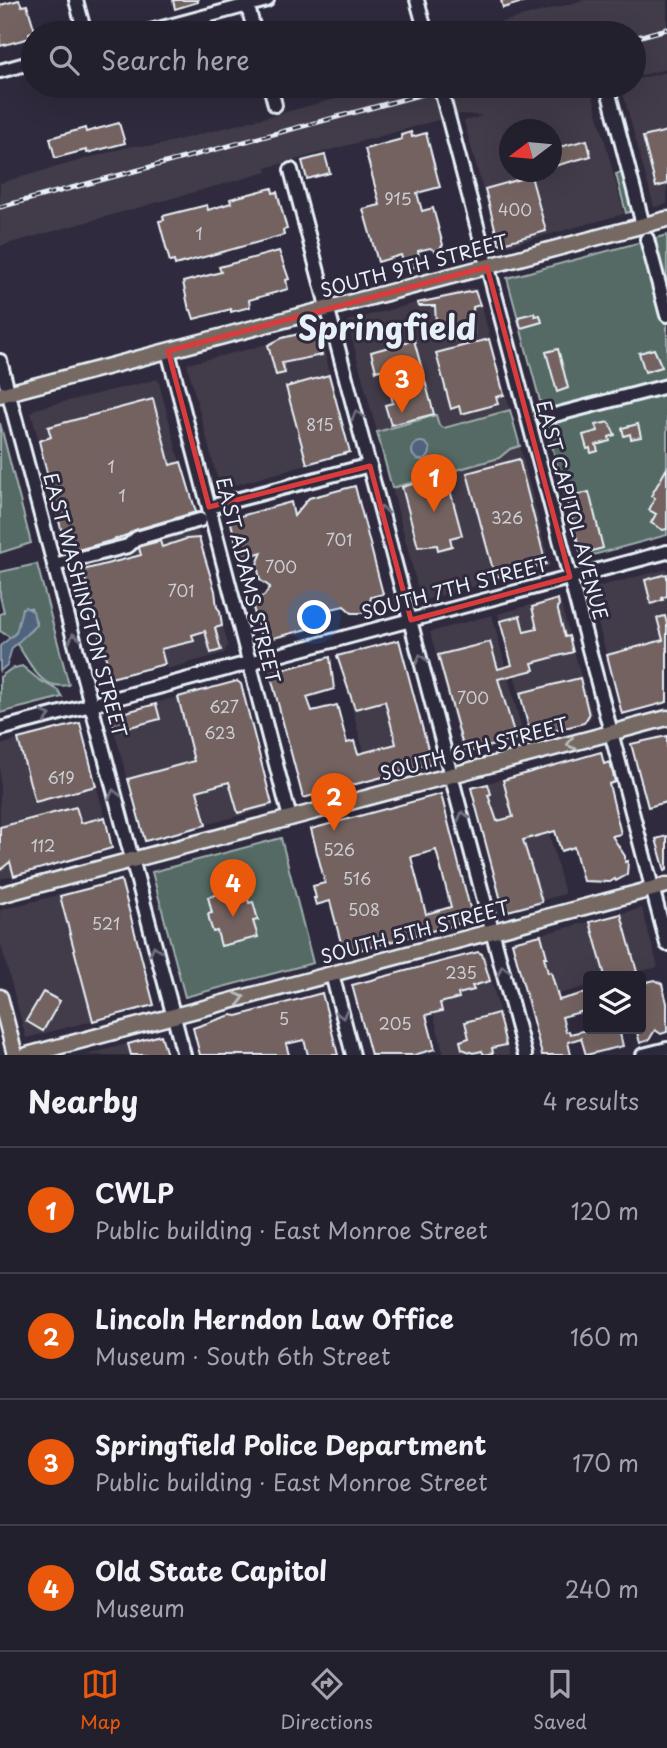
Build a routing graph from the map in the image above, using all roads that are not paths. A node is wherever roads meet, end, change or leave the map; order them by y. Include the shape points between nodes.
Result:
1 (76, 0) edge
2 (267, 0) edge
3 (417, 0) edge
4 (247, 3) edge
5 (82, 21) edge
6 (185, 21) edge
7 (252, 21) edge
8 (423, 21) edge
9 (21, 65) edge
10 (0, 71) edge
11 (273, 98) edge
12 (443, 98) edge
13 (610, 98) edge
14 (275, 105) dead end
15 (291, 170) dead end
16 (667, 219) edge
17 (645, 232) junction
18 (487, 267) junction
19 (328, 309) junction
20 (667, 315) edge
21 (168, 351) junction
22 (0, 360) edge
23 (667, 386) edge
24 (4, 394) edge
25 (543, 418) dead end
26 (370, 465) junction
27 (209, 507) junction
28 (200, 520) dead end
29 (667, 552) edge
30 (54, 565) junction
31 (570, 577) junction
32 (411, 620) junction
33 (249, 662) junction
34 (91, 704) junction
35 (667, 718) edge
36 (0, 729) edge
37 (611, 733) junction
38 (452, 775) junction
39 (290, 818) junction
40 (131, 860) junction
41 (660, 887) edge
42 (0, 895) edge
43 (493, 931) junction
44 (667, 944) edge
45 (332, 974) junction
46 (0, 997) edge
47 (174, 1016) junction
48 (667, 1049) edge
49 (15, 1055) edge
50 (27, 1055) edge
51 (184, 1055) edge
52 (353, 1055) edge
53 (526, 1055) edge
54 (643, 1055) edge

1 - 5 street
2 - 4 street
3 - 8 street
4 - 6 street
4 - 7 street
9 - 10 street
11 - 14 street
12 - 18 street, EAST CAPITOL AVENUE
13 - 17 street
15 - 19 street
16 - 17 main road, SOUTH 9TH STREET
17 - 18 main road, SOUTH 9TH STREET
17 - 20 street
18 - 19 main road, SOUTH 9TH STREET
18 - 31 street, EAST CAPITOL AVENUE
19 - 21 main road, SOUTH 9TH STREET
26 -> 19 street
21 - 24 main road, SOUTH 9TH STREET
21 - 27 street, EAST ADAMS STREET
22 - 24 street, EAST WASHINGTON STREET
23 - 25 street
24 - 30 street, EAST WASHINGTON STREET
26 - 27 street
32 -> 26 street
27 - 33 street, EAST ADAMS STREET
28 - 30 street
29 - 31 street, SOUTH 7TH STREET
34 -> 30 street, EAST WASHINGTON STREET
31 - 32 street, SOUTH 7TH STREET
31 - 37 street, EAST CAPITOL AVENUE
32 - 33 street, SOUTH 7TH STREET
38 -> 32 street
33 - 34 street, SOUTH 7TH STREET
33 - 39 street, EAST ADAMS STREET
36 -> 34 street, SOUTH 7TH STREET
40 -> 34 street, EAST WASHINGTON STREET
35 - 37 main road, SOUTH 6TH STREET
37 -> 38 main road, SOUTH 6TH STREET
37 - 41 street, EAST CAPITOL AVENUE
38 - 39 main road, SOUTH 6TH STREET
43 -> 38 street
39 - 40 main road, SOUTH 6TH STREET
40 - 42 main road, SOUTH 6TH STREET
47 -> 40 street, EAST WASHINGTON STREET
41 - 43 main road, SOUTH 5TH STREET
41 - 44 street, EAST CAPITOL AVENUE
43 - 45 main road, SOUTH 5TH STREET
53 -> 43 street
47 -> 45 main road, SOUTH 5TH STREET
45 -> 52 street
46 - 49 main road
47 - 50 main road, SOUTH 5TH STREET
47 - 51 street
48 - 54 street

